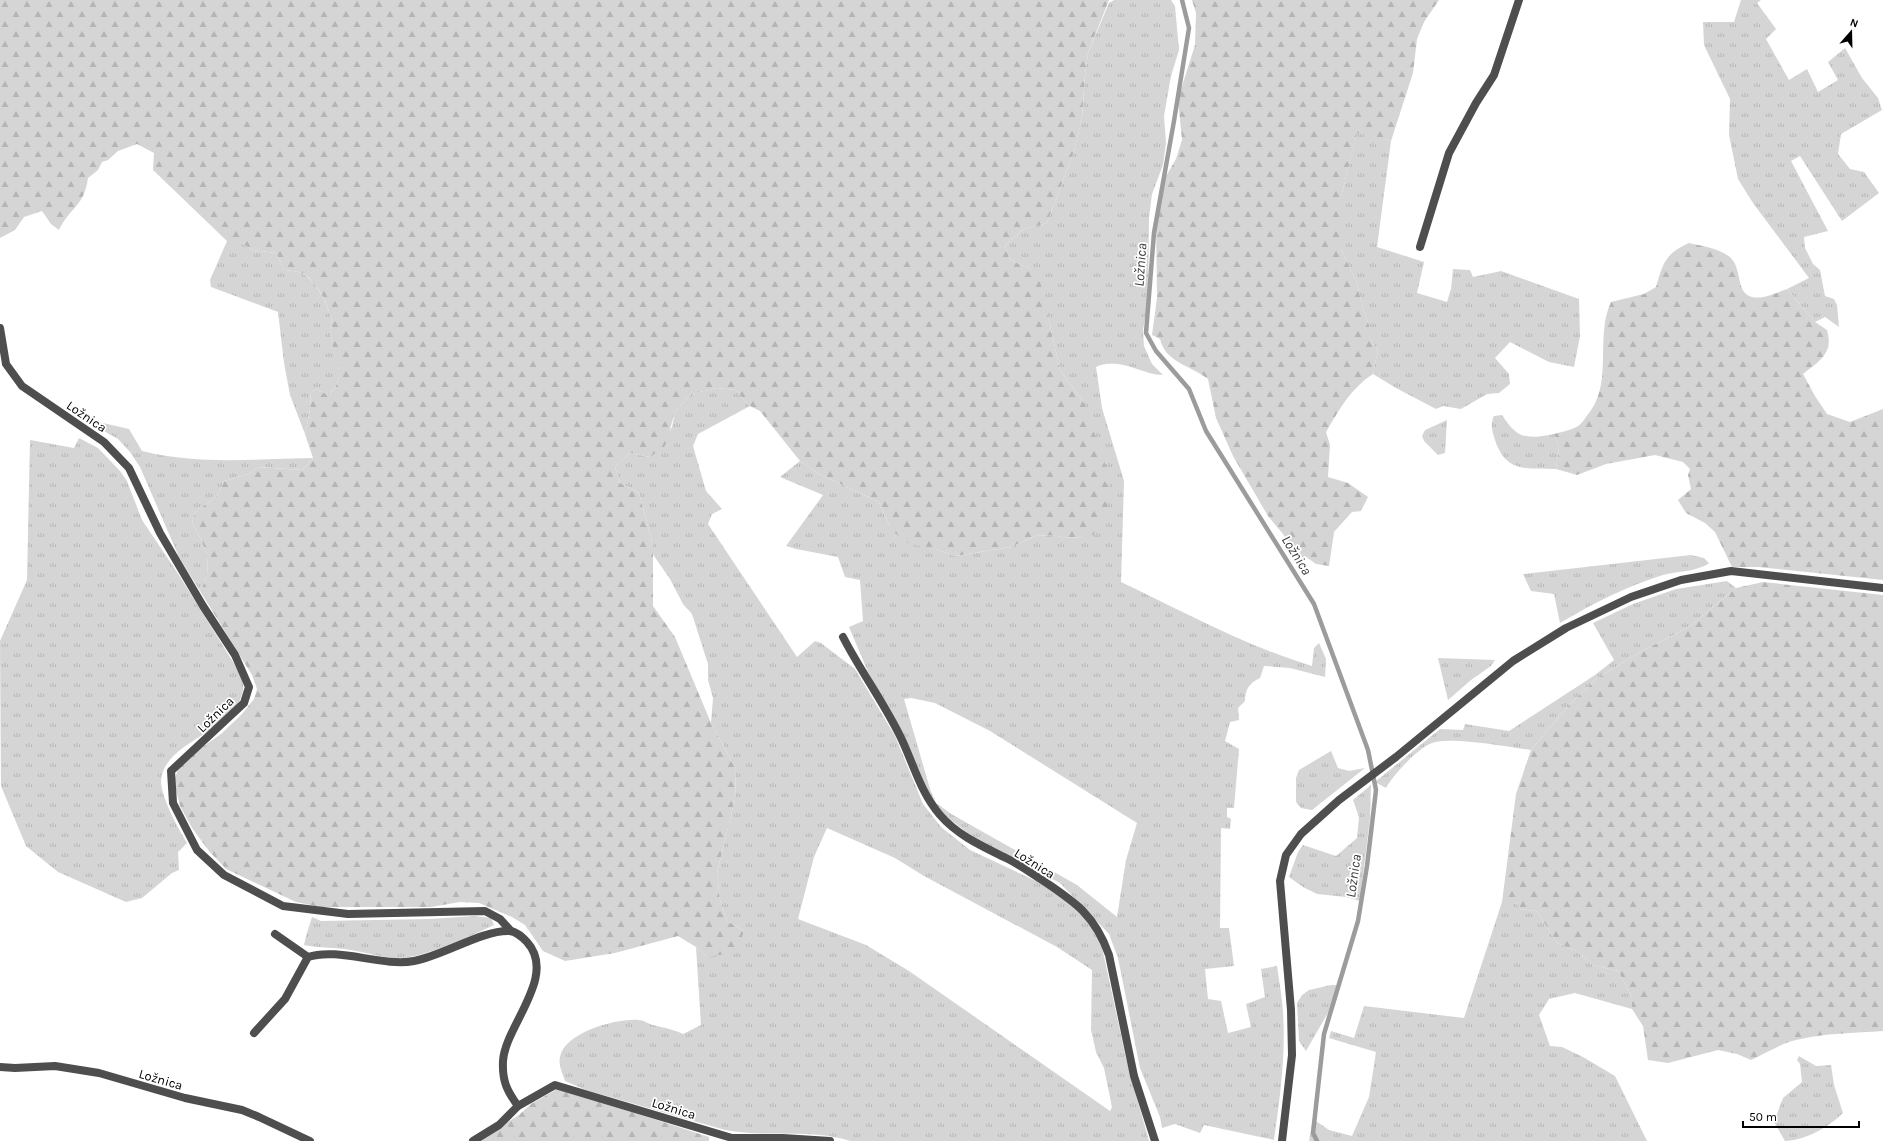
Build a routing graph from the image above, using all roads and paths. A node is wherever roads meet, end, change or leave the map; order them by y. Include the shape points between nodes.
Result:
1 (1519, 0) edge
2 (1420, 247) dead end
3 (0, 328) edge
4 (1883, 588) edge
5 (842, 637) dead end
6 (511, 930) junction
7 (275, 934) dead end
8 (308, 957) junction
9 (254, 1033) dead end
10 (0, 1067) edge
11 (518, 1106) junction
12 (310, 1141) edge
13 (473, 1141) edge
14 (830, 1141) edge
15 (1155, 1141) edge
16 (1282, 1141) edge

1 - 2 street via 1494,75 1449,153
3 - 6 street, Ložnica via 6,364 22,386 104,442 129,468 160,533 235,655 249,687 244,703 171,771 173,803 197,850 224,875 283,906 348,914 485,911 500,919
4 - 16 street via 1731,571 1681,580 1631,597 1566,628 1513,661 1339,800 1302,834 1286,855 1280,881 1292,1055
5 - 15 street, Ložnica via 902,740 926,797 940,816 956,831 1010,860 1079,906 1104,940 1134,1076
6 - 8 street via 488,935 412,962 329,954
6 - 11 street, Ložnica via 529,944 534,952 536,967 534,982 503,1060 506,1089
7 - 8 street
8 - 9 street via 285,999
10 - 12 street, Ložnica via 55,1066 93,1072 184,1098 242,1110
11 - 13 street, Ložnica via 499,1125
11 - 14 street, Ložnica via 555,1085 732,1138

